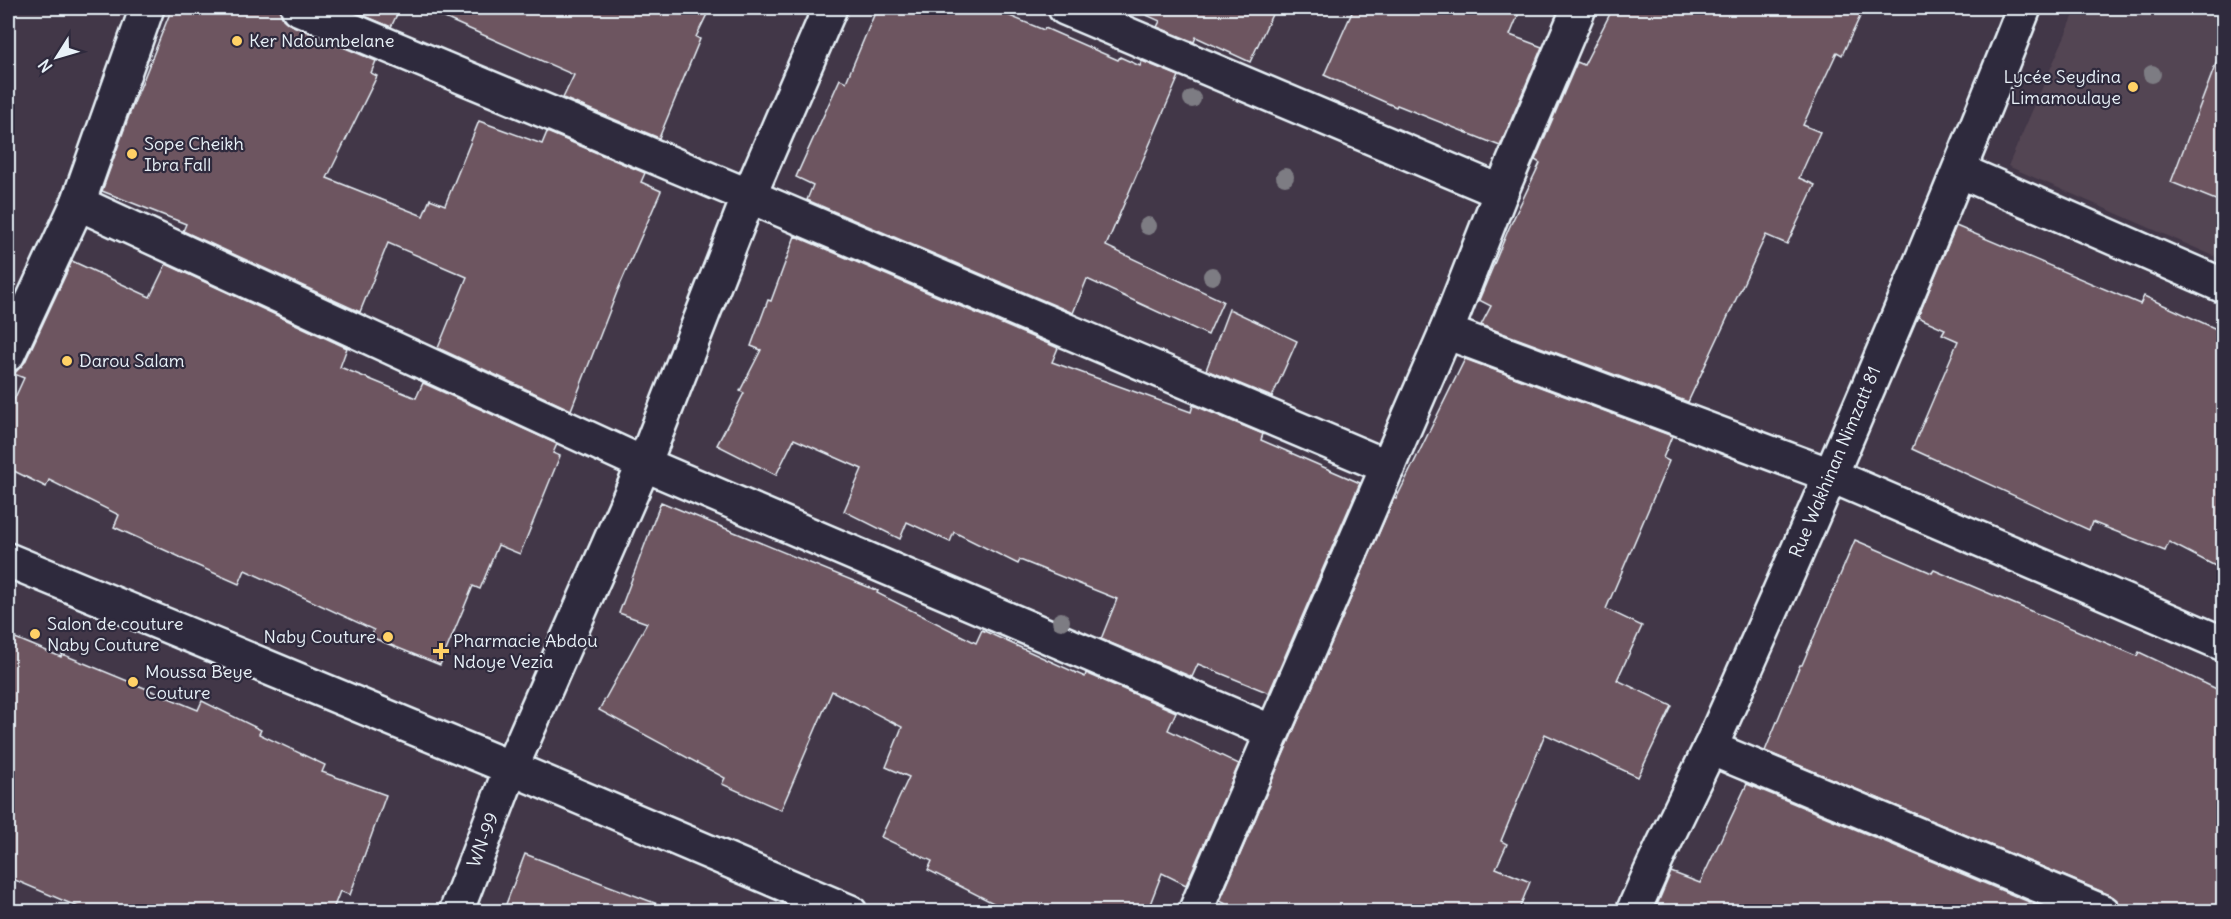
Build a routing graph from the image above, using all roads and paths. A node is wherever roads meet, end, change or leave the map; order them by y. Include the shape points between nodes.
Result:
1 (147, 8) edge
2 (298, 8) edge
3 (830, 8) edge
4 (1065, 8) edge
5 (1579, 8) edge
6 (2024, 8) edge
7 (1960, 171) junction
8 (1500, 192) junction
9 (749, 196) junction
10 (78, 202) junction
11 (2223, 286) edge
12 (1446, 332) junction
13 (8, 354) edge
14 (644, 464) junction
15 (1388, 467) junction
16 (1830, 475) junction
17 (8, 560) edge
18 (2223, 644) edge
19 (1272, 732) junction
20 (1710, 748) junction
21 (511, 768) junction
22 (456, 912) edge
23 (850, 912) edge
24 (1195, 912) edge
25 (1633, 912) edge
26 (2103, 912) edge

1 - 10 street
2 - 9 street
3 - 9 street, WN-99
4 - 8 street
5 - 8 street
6 - 7 street, Rue Wakhinan Nimzatt 81
7 - 11 street
7 - 16 street, Rue Wakhinan Nimzatt 81
8 - 12 street
9 - 14 street, WN-99
9 - 15 street
10 - 13 street
10 - 14 street
12 - 15 street
12 - 16 street
14 - 19 street
14 - 21 street, WN-99
15 - 19 street
16 - 18 street
16 - 20 street, Rue Wakhinan Nimzatt 81
17 - 21 street
19 - 24 street
20 - 25 street, Rue Wakhinan Nimzatt 81
20 - 26 street
21 - 22 street, WN-99
21 - 23 street

